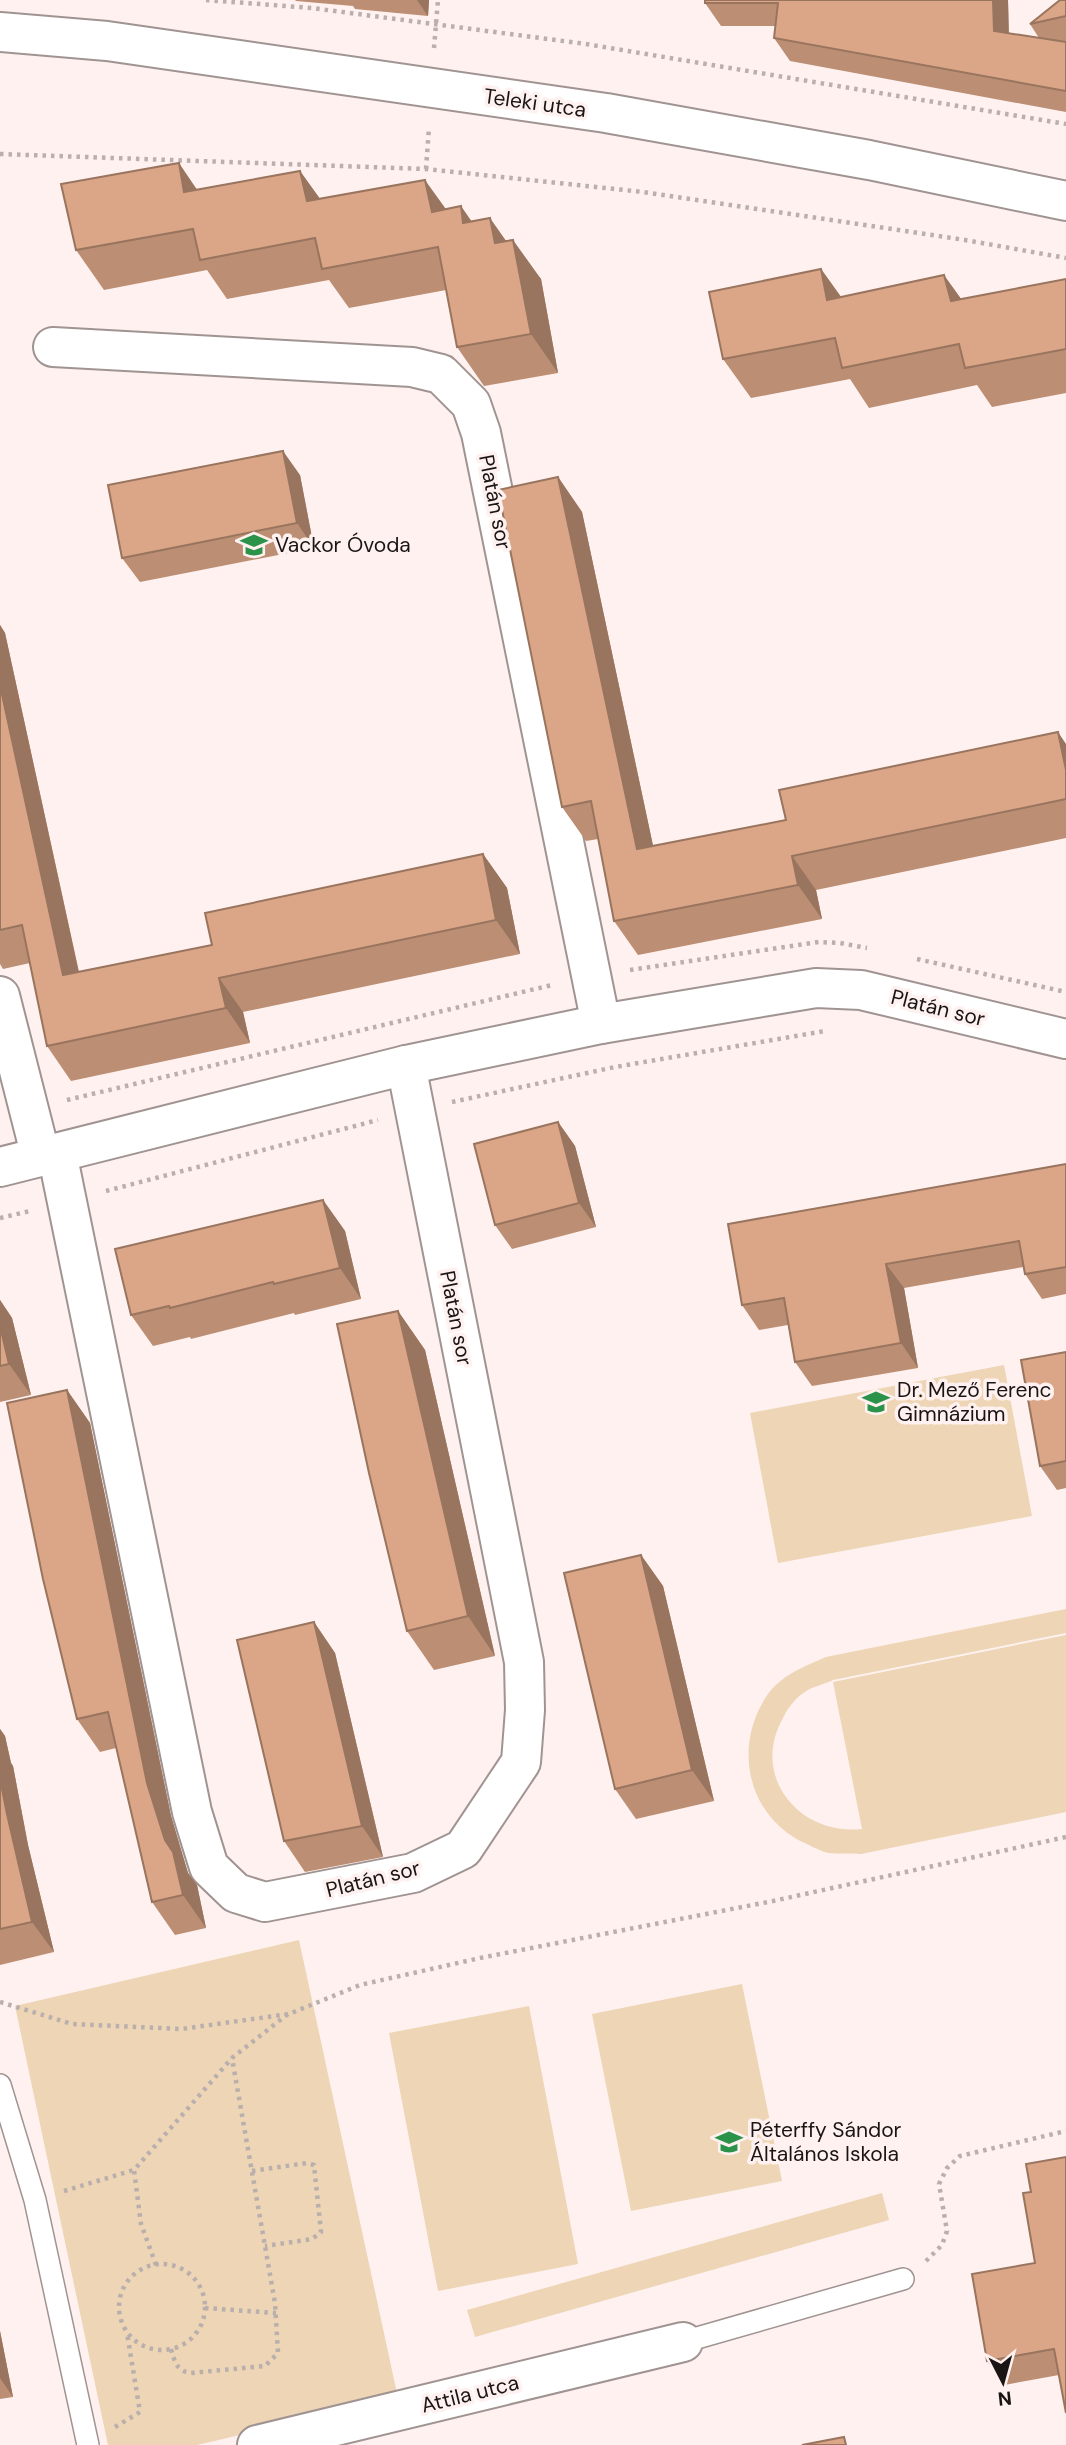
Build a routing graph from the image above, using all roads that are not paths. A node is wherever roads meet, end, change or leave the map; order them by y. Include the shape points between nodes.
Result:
1 (0, 32) edge
2 (1066, 201) edge
3 (53, 347) dead end
4 (0, 996) edge
5 (601, 1024) junction
6 (1066, 1039) edge
7 (406, 1065) junction
8 (49, 1155) junction
9 (0, 1167) edge
10 (0, 2085) edge
11 (904, 2279) road end
12 (683, 2342) joint
13 (88, 2444) edge
14 (257, 2445) edge

1 - 2 street, Teleki utca via 107,41 606,113
3 - 5 street, Platán sor via 412,367 440,374 471,404 481,433
4 - 8 street, Platán sor
5 - 6 street, Platán sor via 829,987 861,990
5 - 7 street, Platán sor
7 - 8 street, Platán sor
7 - 8 street, Platán sor via 524,1662 525,1710 521,1762 484,1819 463,1849 413,1873 265,1902 236,1893 209,1867 192,1812 66,1201
8 - 9 street, Platán sor
10 - 13 lane via 35,2200
11 - 12 lane
12 - 14 street, Attila utca

